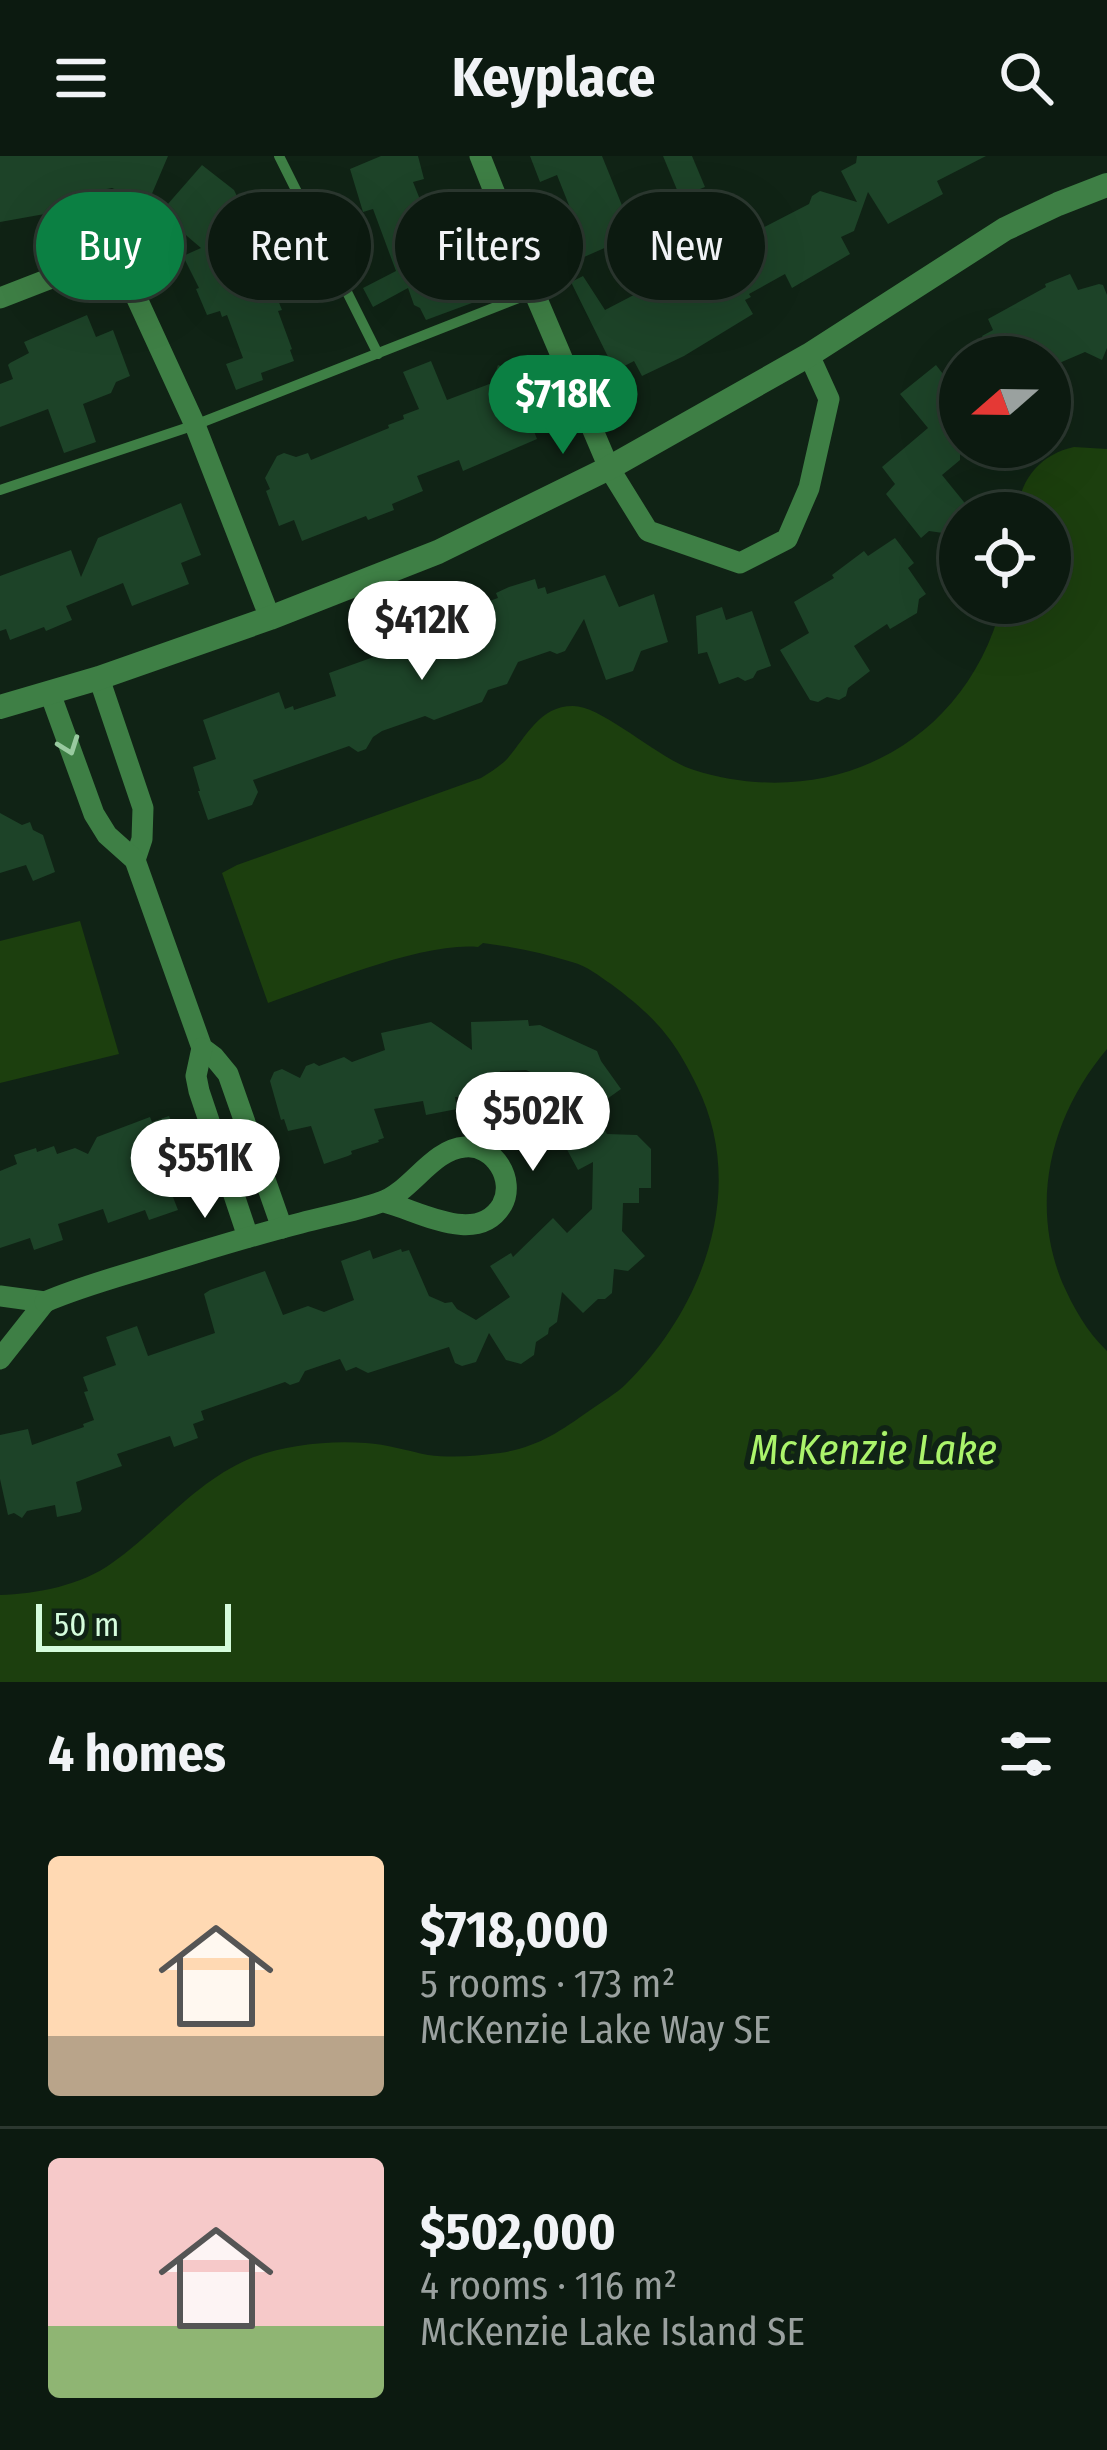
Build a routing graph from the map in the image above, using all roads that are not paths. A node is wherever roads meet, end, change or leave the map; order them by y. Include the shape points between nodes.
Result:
1 (279, 156) edge
2 (480, 156) edge
3 (1107, 184) edge
4 (494, 192) edge
5 (0, 298) edge
6 (514, 300) edge
7 (537, 300) edge
8 (379, 354) junction
9 (809, 355) junction
10 (195, 425) junction
11 (609, 468) junction
12 (0, 490) edge
13 (270, 618) junction
14 (99, 678) junction
15 (50, 693) junction
16 (0, 707) edge
17 (135, 860) junction
18 (202, 1048) junction
19 (384, 1202) junction
20 (282, 1228) junction
21 (248, 1238) junction
22 (0, 1296) edge
23 (45, 1302) junction
24 (0, 1359) edge

1 - 8 lane
2 - 4 street
3 - 9 street via 1005,230
5 - 10 street via 116,253
6 - 8 lane
7 - 11 street
8 - 10 lane
9 - 11 street
9 - 11 street via 829,399 787,539 740,562 648,531
10 - 12 lane
10 - 13 street
11 - 13 street via 438,552
13 - 14 street
14 - 15 street
14 - 17 street via 142,808
15 - 16 street
15 -> 17 street via 94,814
17 - 18 street
18 - 20 street via 231,1081
18 - 21 street via 199,1090
19 - 19 street via 472,1225 496,1212 506,1184 491,1156 466,1147
19 - 20 street
20 - 21 street
21 - 23 street
22 - 23 street
23 - 24 street

